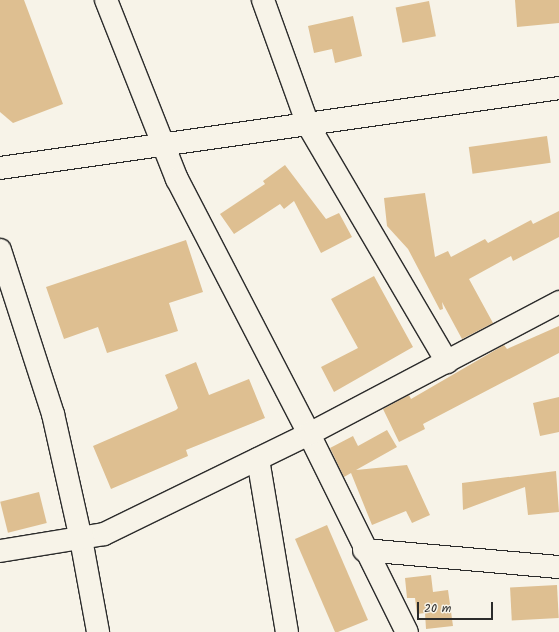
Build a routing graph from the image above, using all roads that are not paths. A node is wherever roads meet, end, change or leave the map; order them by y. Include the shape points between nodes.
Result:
1 (106, 0) edge
2 (263, 0) edge
3 (559, 88) edge
4 (308, 125) junction
5 (164, 145) junction
6 (0, 168) edge
7 (0, 250) edge
8 (559, 302) edge
9 (447, 362) junction
10 (309, 434) junction
11 (258, 459) junction
12 (81, 539) junction
13 (364, 550) junction
14 (0, 551) edge
15 (559, 567) edge
16 (98, 632) edge
17 (286, 632) edge
18 (407, 632) edge

1 - 5 street
2 - 4 street
3 - 4 street
4 - 5 street
4 - 9 street
5 - 6 street
5 - 10 street via 177,179
7 - 12 street via 53,414
8 - 9 street
9 - 10 street
10 - 11 street
10 - 13 street
11 - 12 street via 104,534
11 - 17 street
12 - 14 street
12 - 16 street
13 - 15 street
13 - 18 street

